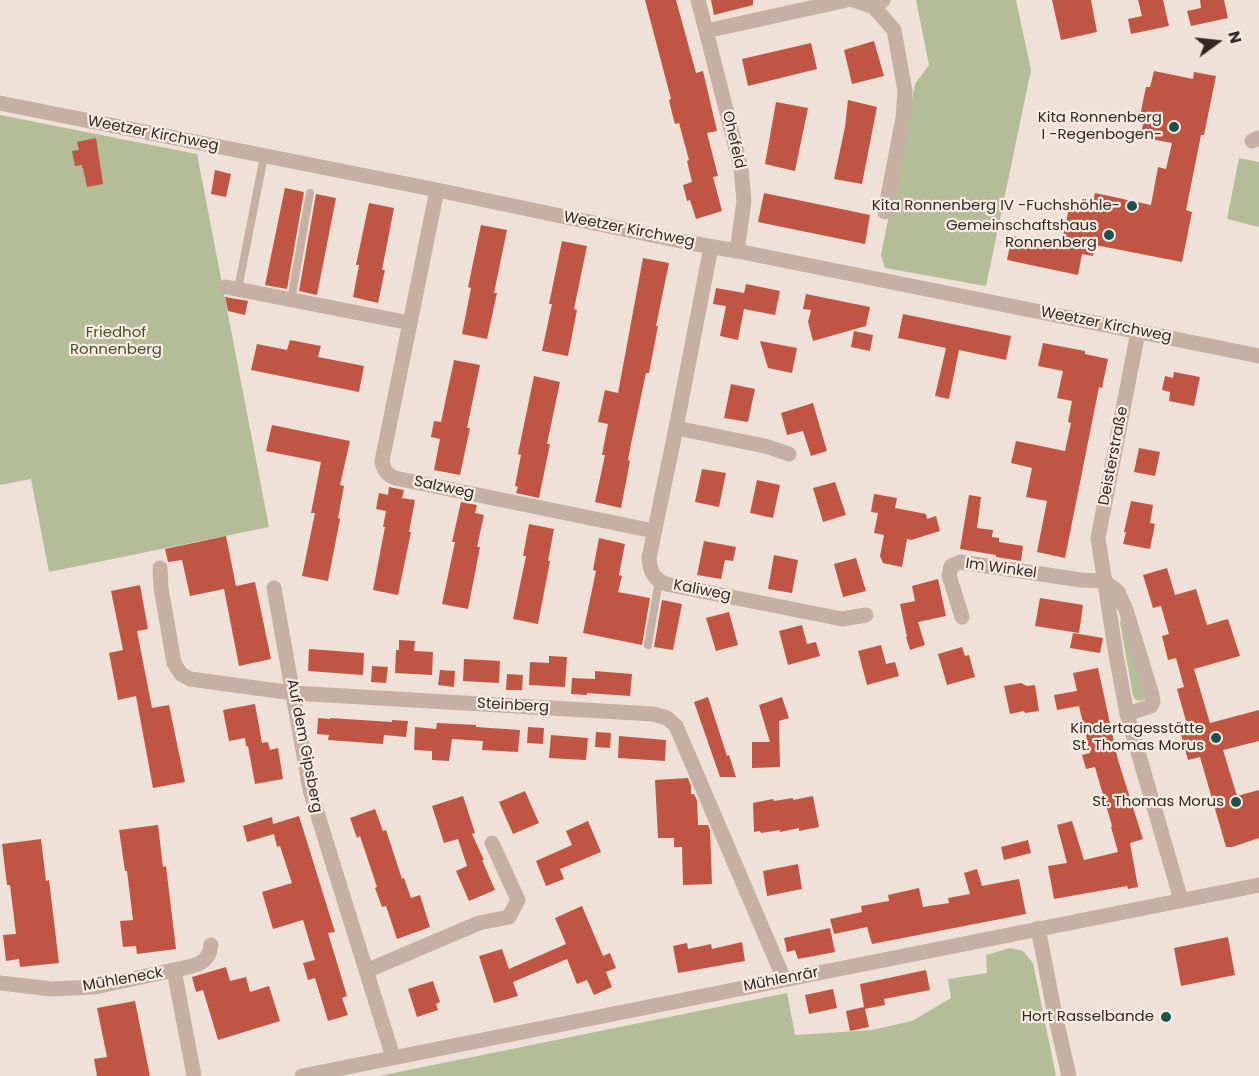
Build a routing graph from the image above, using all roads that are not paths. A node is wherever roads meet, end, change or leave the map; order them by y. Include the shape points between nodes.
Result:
1 (698, 0) edge
2 (848, 0) edge
3 (854, 0) edge
4 (879, 3) edge
5 (706, 31) junction
6 (0, 103) edge
7 (264, 156) junction
8 (437, 190) junction
9 (310, 193) dead end
10 (885, 212) dead end
11 (711, 247) junction
12 (737, 251) junction
13 (232, 288) joint
14 (291, 300) junction
15 (410, 323) junction
16 (1137, 332) junction
17 (1259, 356) edge
18 (676, 428) junction
19 (789, 454) dead end
20 (654, 531) junction
21 (160, 568) dead end
22 (659, 581) junction
23 (1104, 581) junction
24 (274, 588) dead end
25 (866, 615) dead end
26 (962, 617) dead end
27 (648, 645) dead end
28 (293, 693) junction
29 (1127, 714) junction
30 (492, 843) dead end
31 (1259, 885) edge
32 (1181, 900) junction
33 (1038, 928) junction
34 (212, 945) dead end
35 (174, 970) junction
36 (366, 971) junction
37 (784, 980) junction
38 (0, 983) edge
39 (393, 1057) junction
40 (310, 1075) edge
41 (194, 1076) edge
42 (1069, 1076) edge

1 - 5 street, Ohefeld
2 - 5 street
3 - 4 street
4 - 10 street via 894,30 904,91 903,117
5 - 12 street, Ohefeld via 741,168 744,201
6 - 7 street, Weetzer Kirchweg
7 - 8 street, Weetzer Kirchweg
7 - 13 lane
8 - 11 street, Weetzer Kirchweg
8 - 15 street, Salzweg
9 - 14 lane
11 - 12 street, Weetzer Kirchweg
11 - 18 street, Kaliweg
12 - 16 street, Weetzer Kirchweg
13 - 14 street
14 - 15 street
15 - 20 street, Salzweg via 382,461 389,475
16 - 17 street, Weetzer Kirchweg
16 - 23 street, Deisterstraße via 1098,538
18 - 19 street
18 - 20 street, Kaliweg
20 - 22 street, Kaliweg via 650,571
21 - 28 street, Steinberg via 174,663 181,674 190,679
22 - 25 street, Kaliweg via 842,619
22 - 27 lane
23 - 26 street, Im Winkel via 960,562 951,566 949,575
23 - 29 street, Deisterstraße
23 - 29 street via 1118,592 1126,610 1152,695 1151,706
24 - 28 street, Auf dem Gipsberg
28 - 36 street, Auf dem Gipsberg via 310,790
28 - 37 street, Steinberg via 653,714 667,718 676,726
29 - 32 street, Deisterstraße
30 - 36 street via 518,900 509,917 479,923
31 - 32 street, Mühlenrär
32 - 33 street, Mühlenrär
33 - 37 street, Mühlenrär
33 - 42 street
34 - 35 street, Mühleneck via 205,961
35 - 38 street, Mühleneck via 95,987 52,989
35 - 41 street, Mühleneck
36 - 39 street, Auf dem Gipsberg
37 - 39 street, Mühlenrär
39 - 40 street, Mühlenrär

